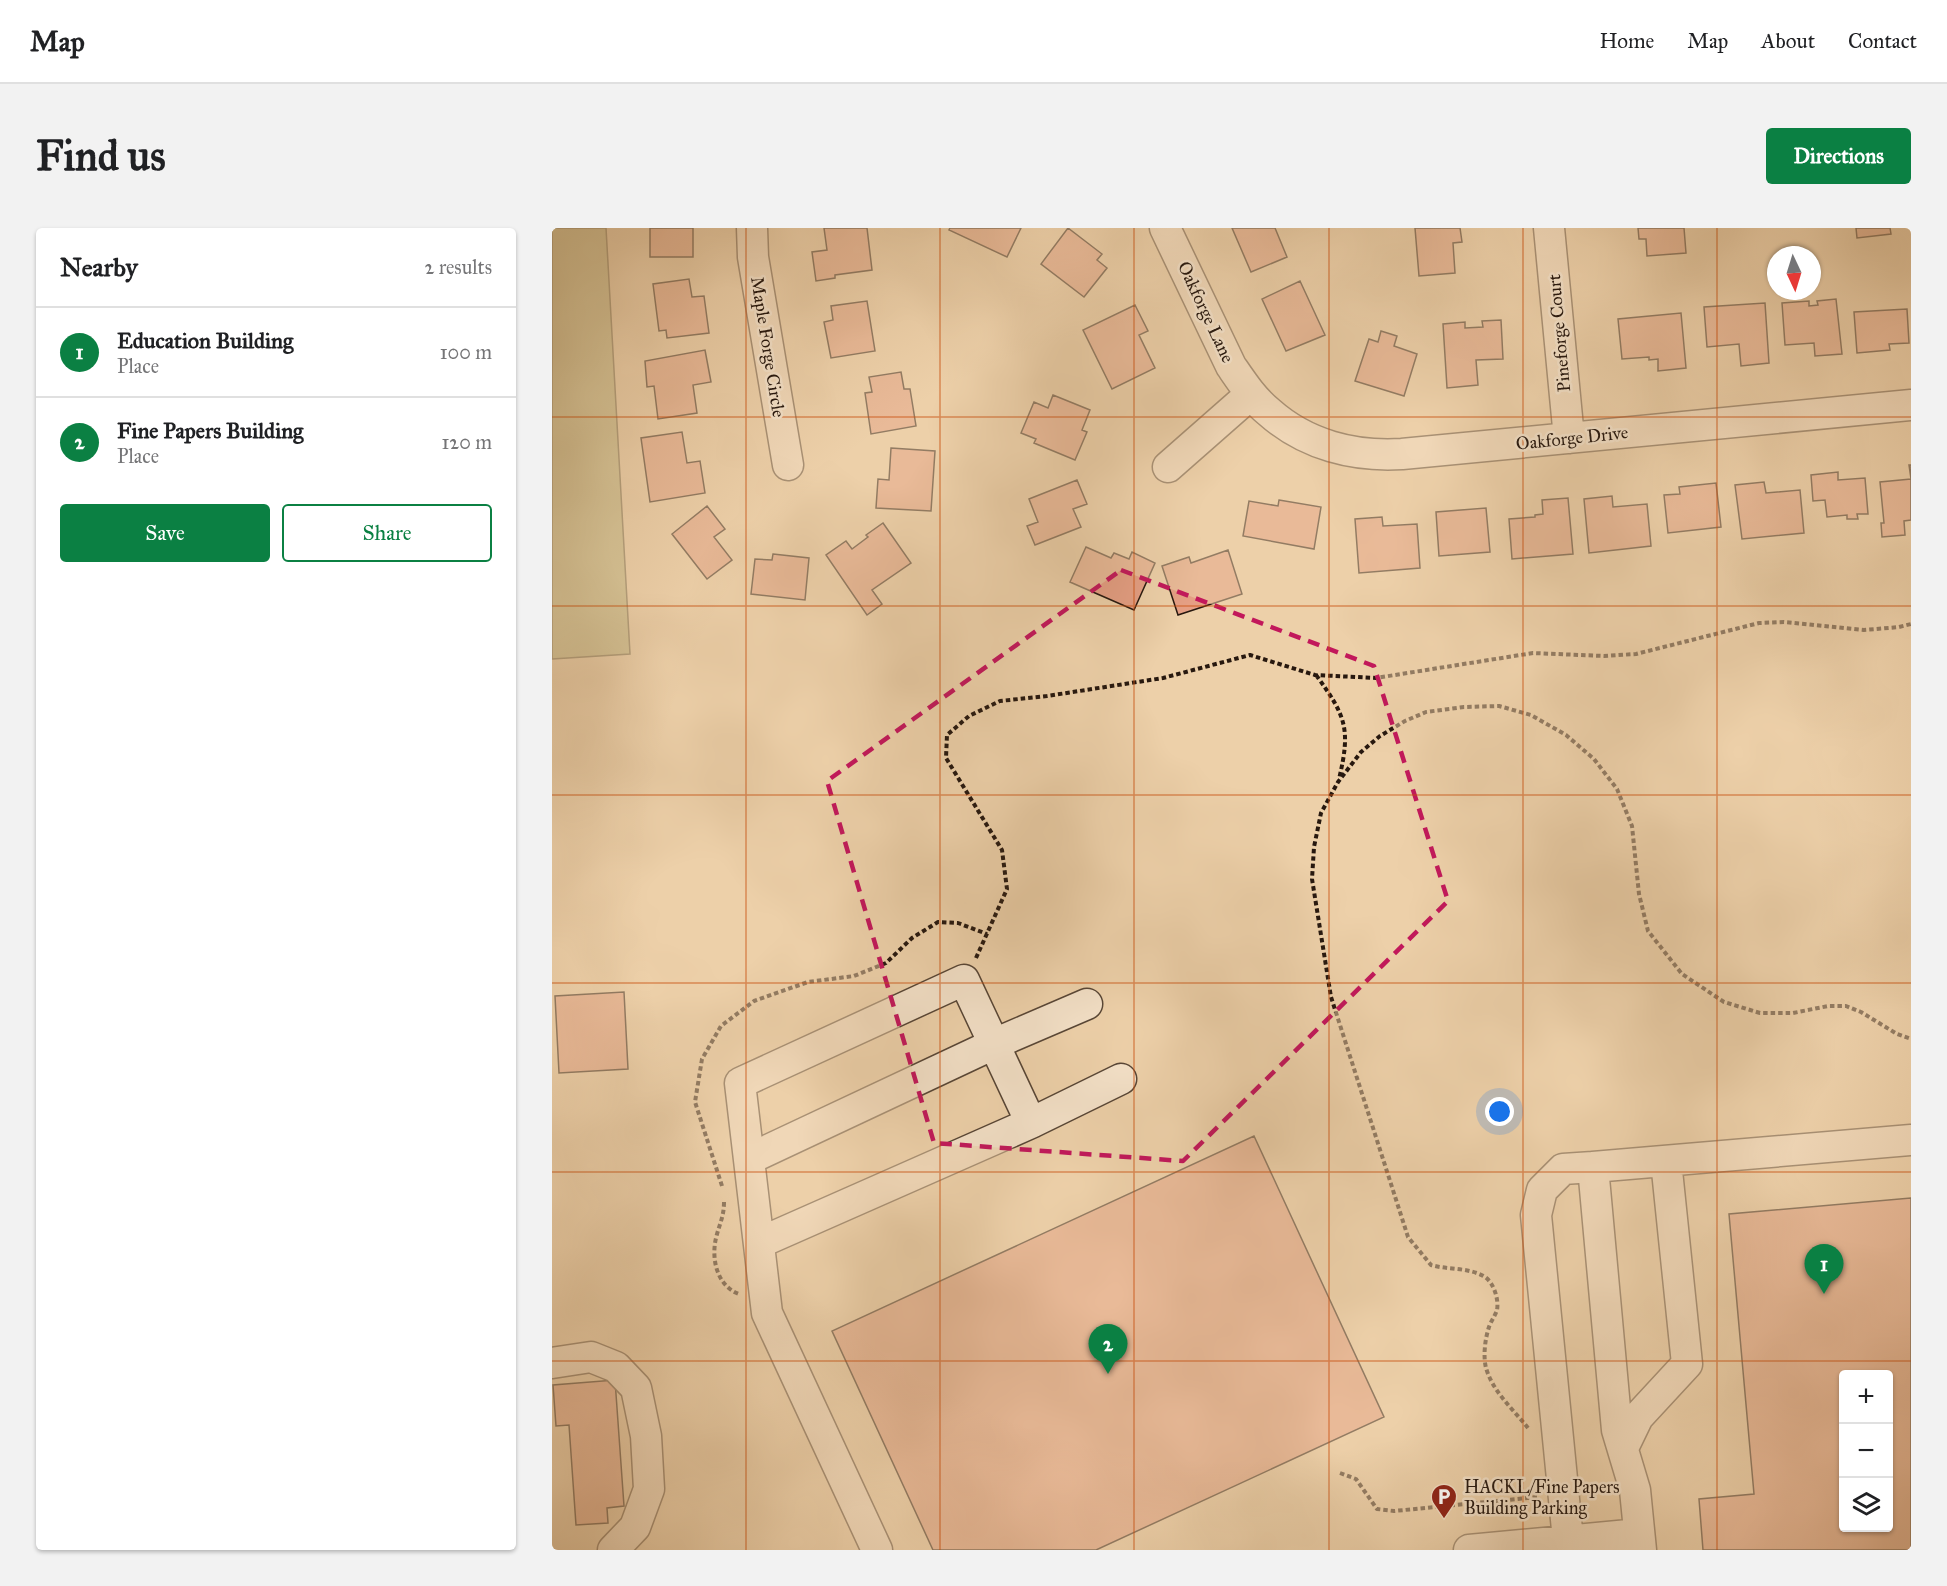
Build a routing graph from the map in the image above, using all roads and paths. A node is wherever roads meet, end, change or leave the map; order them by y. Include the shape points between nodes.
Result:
1 (752, 228) edge
2 (1165, 228) edge
3 (1549, 228) edge
4 (1251, 394) junction
5 (1911, 405) edge
6 (1569, 438) junction
7 (788, 465) dead end
8 (1168, 467) dead end
9 (1911, 624) edge
10 (1315, 675) junction
11 (1338, 782) junction
12 (976, 958) dead end
13 (1087, 1004) dead end
14 (1911, 1039) edge
15 (994, 1044) junction
16 (1121, 1079) dead end
17 (1031, 1123) junction
18 (1911, 1140) edge
19 (749, 1159) junction
20 (1666, 1161) junction
21 (1593, 1167) junction
22 (759, 1243) junction
23 (552, 1363) edge
24 (1530, 1431) dead end
25 (1623, 1448) junction
26 (1340, 1473) dead end
27 (1543, 1496) dead end
28 (1640, 1542) edge
29 (1569, 1546) edge
30 (613, 1550) edge
31 (877, 1550) edge
32 (1469, 1550) edge

1 - 7 street, Maple Forge Circle via 753,257
2 - 4 street, Oakforge Lane via 1231,366
3 - 6 street, Pineforge Court
4 - 6 street, Oakforge Drive via 1288,426 1330,447 1354,453 1402,454
4 - 8 street
5 - 6 street, Oakforge Drive
9 - 10 path via 1864,630 1759,623 1636,654 1533,653 1376,678
10 - 11 path via 1333,698 1346,731 1346,751
10 - 12 path via 1250,655 1163,678 1000,700 969,716 947,735 946,758 1002,850 1007,889
11 - 14 path via 1361,752 1380,736 1426,712 1499,706 1530,715 1566,735 1594,759 1617,789 1632,826 1639,894 1648,931 1682,974 1724,1002 1760,1013 1846,1006
11 - 24 path via 1321,813 1312,879 1331,996 1408,1237 1431,1265 1466,1270 1491,1282 1497,1309 1485,1345 1485,1366 1495,1389
13 - 15 street
15 - 17 street
15 - 19 street
15 - 19 street via 964,980 740,1083
16 - 17 street
17 - 22 street
18 - 20 street
19 - 22 street
20 - 21 street
20 - 25 street via 1687,1364 1638,1417
21 - 25 street via 1617,1430
21 - 29 street via 1563,1169 1542,1190 1536,1215
22 - 31 street via 767,1313
23 - 30 street via 591,1358 616,1367 636,1388 646,1436 649,1489 636,1527
25 - 28 street via 1635,1490
26 - 27 path via 1356,1479 1377,1509 1394,1511
28 - 29 street
29 - 32 street

